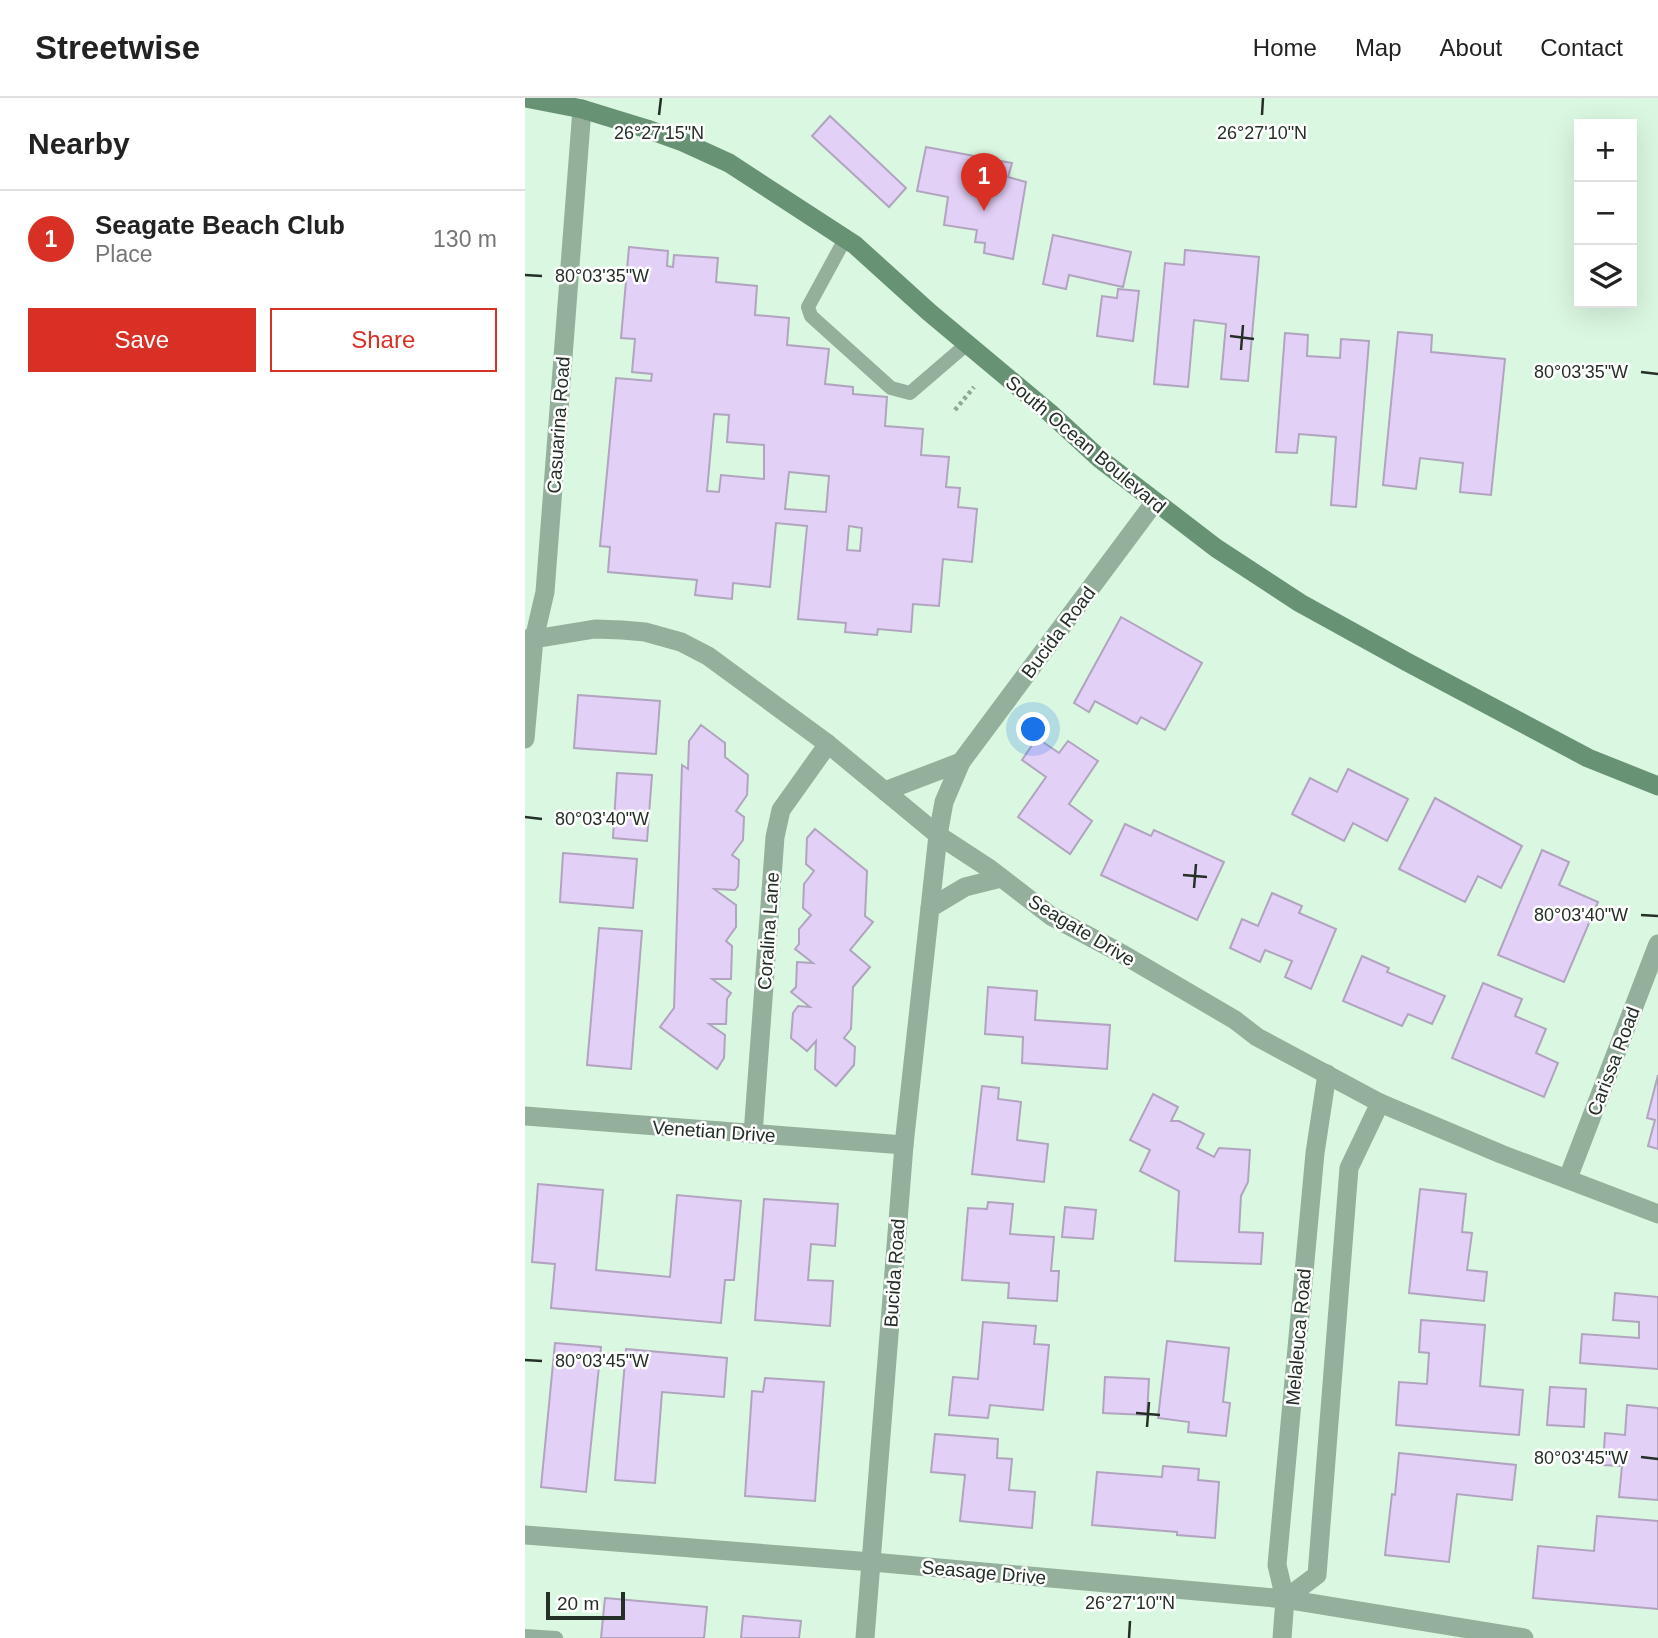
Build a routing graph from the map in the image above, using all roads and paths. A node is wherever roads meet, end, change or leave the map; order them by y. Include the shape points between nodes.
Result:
1 (526, 98) edge
2 (582, 109) junction
3 (845, 239) junction
4 (967, 344) junction
5 (974, 387) dead end
6 (955, 410) dead end
7 (1154, 503) junction
8 (529, 639) edge
9 (525, 739) edge
10 (828, 744) junction
11 (961, 762) junction
12 (1658, 786) edge
13 (885, 791) junction
14 (938, 835) junction
15 (1000, 878) junction
16 (930, 908) junction
17 (1658, 944) edge
18 (1327, 1074) junction
19 (1380, 1103) junction
20 (525, 1116) edge
21 (753, 1134) junction
22 (904, 1145) junction
23 (1568, 1178) junction
24 (1658, 1214) edge
25 (525, 1535) edge
26 (872, 1562) junction
27 (1285, 1599) junction
28 (525, 1636) edge
29 (556, 1638) edge
30 (865, 1638) edge
31 (1282, 1638) edge
32 (1524, 1638) edge

1 - 2 main road, South Ocean Boulevard
2 - 3 main road, South Ocean Boulevard via 683,142 729,163
2 - 8 street, Casuarina Road via 545,592
3 - 4 main road, South Ocean Boulevard
3 - 4 lane via 808,307 811,317 891,388 910,393
4 - 7 main road, South Ocean Boulevard
5 - 6 path
7 - 11 street, Bucida Road
7 - 12 main road, South Ocean Boulevard via 1300,603 1588,758
8 - 9 street, Casuarina Road
8 - 10 street, Seagate Drive via 595,629 645,632 681,642 708,656
10 - 13 street, Seagate Drive
10 - 21 street, Coralina Lane via 781,810 775,837
11 - 13 street
11 - 14 street, Bucida Road via 944,802
13 - 14 street, Seagate Drive
14 - 15 street, Seagate Drive
14 - 16 street, Bucida Road
15 - 16 street via 965,887
15 - 18 street, Seagate Drive via 1051,916
16 - 22 street, Bucida Road
17 - 23 street, Carissa Road
18 - 19 street, Seagate Drive
18 - 27 street, Melaleuca Road via 1315,1153 1277,1565
19 - 23 street, Seagate Drive
19 - 27 street, Melaleuca Road via 1349,1168 1317,1575
20 - 21 street, Venetian Drive
21 - 22 street, Venetian Drive
22 - 26 street, Bucida Road
23 - 24 street, Seagate Drive
25 - 26 street, Seasage Drive
26 - 27 street, Seasage Drive
26 - 30 street, Bucida Road
27 - 31 street, Melaleuca Road
27 - 32 street, Seasage Drive
28 - 29 lane

